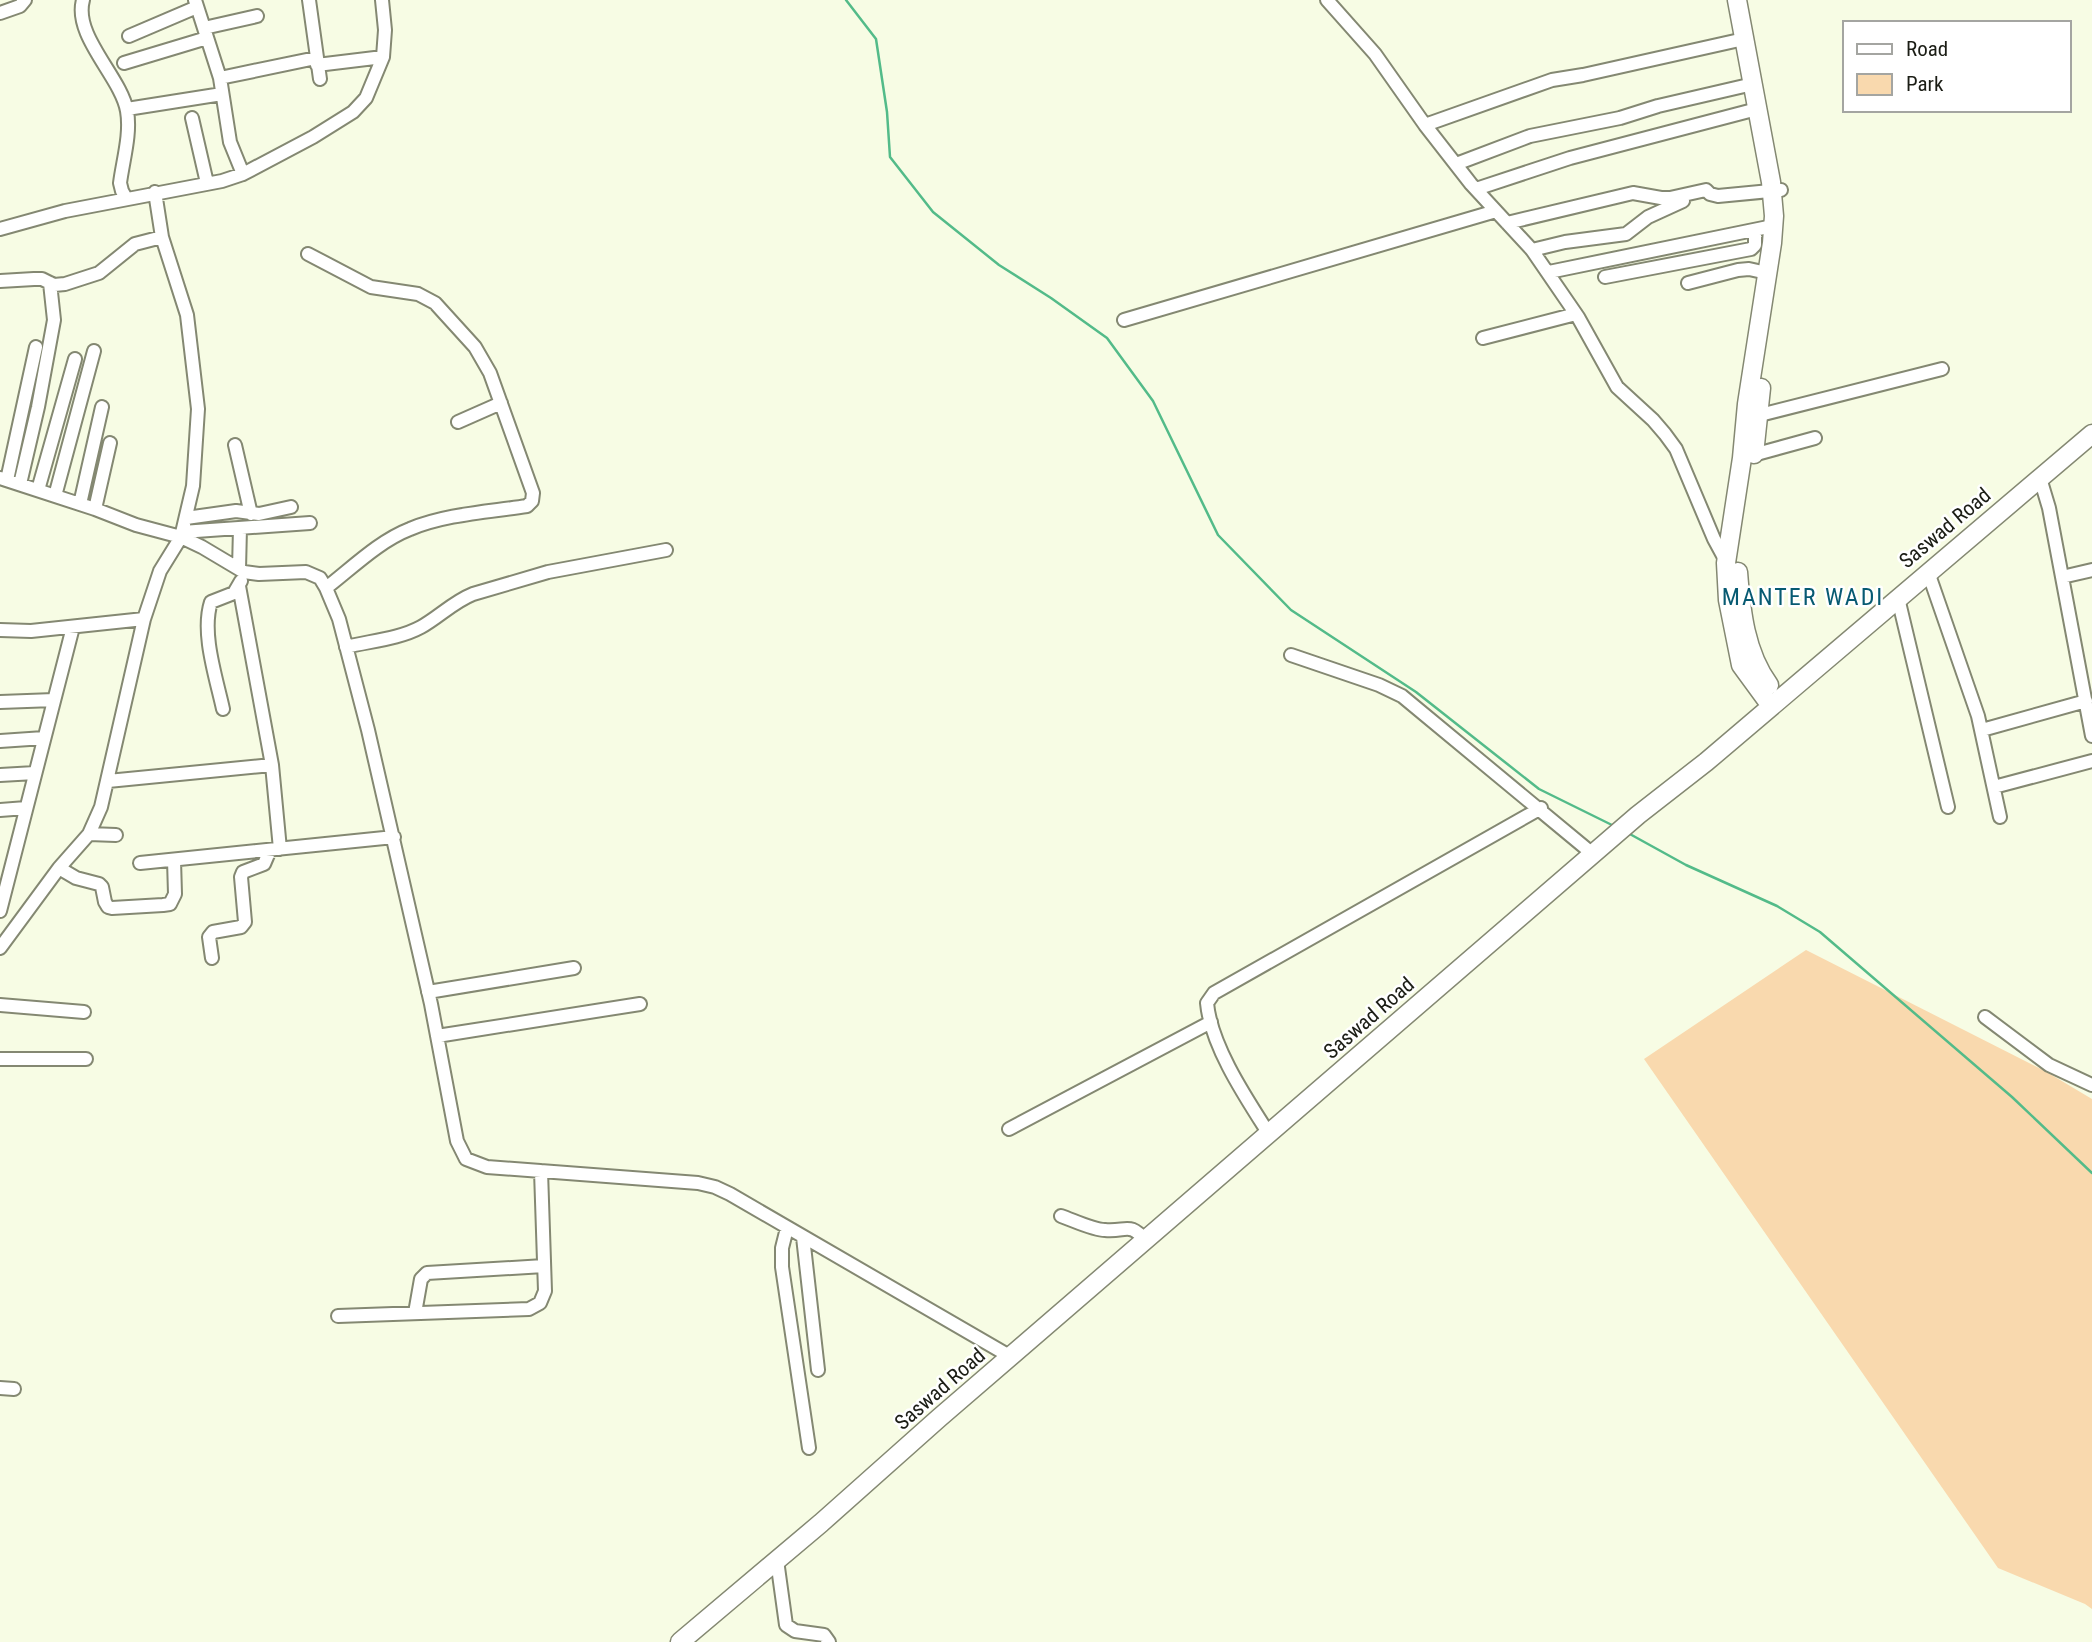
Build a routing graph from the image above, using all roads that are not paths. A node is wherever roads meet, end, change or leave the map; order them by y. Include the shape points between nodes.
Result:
1 (25, 0) edge
2 (83, 0) edge
3 (309, 0) edge
4 (382, 0) edge
5 (1326, 0) edge
6 (1737, 0) edge
7 (1746, 0) edge
8 (196, 4) edge
9 (0, 13) edge
10 (257, 16) dead end
11 (206, 33) junction
12 (129, 36) dead end
13 (1744, 39) junction
14 (383, 57) junction
15 (317, 62) junction
16 (124, 64) dead end
17 (220, 78) junction
18 (320, 79) dead end
19 (1753, 84) junction
20 (222, 94) junction
21 (127, 109) junction
22 (1757, 109) junction
23 (192, 118) dead end
24 (1425, 125) junction
25 (1456, 164) junction
26 (243, 174) junction
27 (207, 183) junction
28 (1476, 189) junction
29 (1776, 190) junction
30 (155, 192) junction
31 (1710, 194) junction
32 (126, 198) junction
33 (1496, 211) junction
34 (1507, 223) junction
35 (1773, 226) junction
36 (0, 229) edge
37 (1755, 230) junction
38 (162, 237) junction
39 (1532, 250) junction
40 (308, 254) dead end
41 (1549, 272) junction
42 (1767, 273) junction
43 (1605, 277) dead end
44 (0, 281) edge
45 (50, 283) junction
46 (1689, 283) dead end
47 (1576, 314) junction
48 (1766, 314) junction
49 (1124, 320) dead end
50 (1483, 338) dead end
51 (36, 347) dead end
52 (94, 351) dead end
53 (75, 359) dead end
54 (1942, 369) dead end
55 (501, 403) junction
56 (102, 407) dead end
57 (1752, 417) junction
58 (458, 422) dead end
59 (2092, 434) edge
60 (1815, 438) dead end
61 (110, 443) dead end
62 (235, 445) dead end
63 (1754, 455) junction
64 (2040, 478) junction
65 (3, 479) edge
66 (20, 484) junction
67 (38, 490) junction
68 (55, 496) junction
69 (80, 504) junction
70 (291, 507) dead end
71 (95, 509) junction
72 (251, 514) junction
73 (186, 518) junction
74 (310, 523) dead end
75 (240, 528) junction
76 (182, 535) junction
77 (666, 550) dead end
78 (1732, 563) junction
79 (2092, 570) edge
80 (242, 571) junction
81 (1928, 572) junction
82 (2062, 577) junction
83 (239, 586) junction
84 (326, 588) junction
85 (1898, 598) junction
86 (144, 619) junction
87 (73, 627) junction
88 (0, 630) edge
89 (346, 647) junction
90 (1291, 655) dead end
91 (54, 700) junction
92 (2086, 701) junction
93 (0, 702) edge
94 (1775, 702) junction
95 (223, 709) dead end
96 (1982, 730) junction
97 (2092, 736) edge
98 (44, 738) junction
99 (0, 741) edge
100 (2092, 761) edge
101 (272, 765) junction
102 (36, 773) junction
103 (0, 775) edge
104 (108, 781) junction
105 (1994, 787) junction
106 (1948, 807) dead end
107 (26, 808) junction
108 (1541, 808) junction
109 (0, 810) edge
110 (2000, 817) dead end
111 (89, 834) junction
112 (116, 835) dead end
113 (394, 837) junction
114 (275, 849) junction
115 (1594, 855) junction
116 (174, 860) junction
117 (140, 863) dead end
118 (59, 869) junction
119 (0, 911) edge
120 (11, 933) junction
121 (0, 948) edge
122 (212, 958) dead end
123 (574, 968) dead end
124 (428, 992) junction
125 (640, 1004) dead end
126 (0, 1005) edge
127 (84, 1012) dead end
128 (1985, 1017) dead end
129 (1211, 1022) junction
130 (437, 1036) junction
131 (0, 1059) edge
132 (86, 1059) dead end
133 (2092, 1085) edge
134 (1009, 1129) dead end
135 (1269, 1134) junction
136 (541, 1171) junction
137 (1061, 1216) dead end
138 (787, 1228) junction
139 (803, 1237) junction
140 (1146, 1241) junction
141 (544, 1266) junction
142 (415, 1313) junction
143 (338, 1316) dead end
144 (1011, 1357) junction
145 (818, 1370) dead end
146 (0, 1388) edge
147 (14, 1389) dead end
148 (809, 1448) dead end
149 (777, 1560) junction
150 (680, 1642) edge
151 (829, 1642) edge

1 - 9 street
2 - 21 street via 91,44
3 - 15 street
4 - 14 street
5 - 24 street via 1375,54
6 - 13 highway
7 - 29 highway via 1767,106
8 - 11 street
8 - 12 street
10 - 11 street
11 - 16 street
11 - 17 street
13 - 19 highway
13 - 24 street via 1557,78
14 - 15 street
14 - 26 street via 366,98 353,112
15 - 17 street
15 - 18 street
17 - 20 street
19 - 22 highway
19 - 25 street via 1530,136
20 - 21 street
20 - 26 street via 230,142
21 - 32 street via 120,183
22 - 28 street via 1570,158
22 - 29 highway
23 - 27 street
24 - 25 street
25 - 28 street
26 - 27 street
27 - 30 street
28 - 33 street
29 - 31 street
29 - 35 highway
29 - 48 highway via 1782,215
30 - 32 street
30 - 38 street
31 - 34 street via 1706,190 1661,198 1633,193
31 - 39 street via 1666,208 1626,234
32 - 36 street
33 - 34 street
33 - 49 street
34 - 39 street
35 - 37 street
35 - 42 highway
37 - 41 street
37 - 43 street via 1751,249
38 - 45 street via 135,244 90,277
38 - 73 street via 187,315 198,409
39 - 41 street
40 - 55 street via 371,287 418,294 435,303 475,347
41 - 47 street
42 - 46 street via 1738,270
42 - 48 highway
44 - 45 street via 41,279
45 - 66 street via 54,320
47 - 50 street
47 - 78 street via 1611,379 1676,449
48 - 57 highway
51 - 65 street
52 - 68 street
53 - 67 street
54 - 57 street
55 - 58 street
55 - 84 street via 532,501 527,506 409,529
56 - 69 street
57 - 63 highway
57 - 78 highway via 1742,458
59 - 64 highway, Saswad Road
60 - 63 street
61 - 71 street
62 - 72 street
63 - 78 highway
64 - 81 highway, Saswad Road
64 - 82 street
65 - 66 street
66 - 67 street
67 - 68 street
68 - 69 street
69 - 71 street
70 - 72 street
71 - 76 street via 135,525
72 - 73 street via 236,511
73 - 76 street
74 - 75 street
75 - 76 street
75 - 80 street
76 - 80 street
76 - 86 street via 160,571
77 - 89 street via 548,572 473,594 412,631
78 - 94 highway via 1728,600 1741,665
79 - 82 street
80 - 83 street
80 - 84 street via 258,575 306,572 320,578
81 - 85 highway, Saswad Road
81 - 96 street
82 - 92 street
83 - 95 street via 234,593 211,602 209,608 208,634
83 - 101 street
84 - 89 street
85 - 94 highway, Saswad Road
85 - 106 street
86 - 87 street
86 - 104 street
87 - 88 street
87 - 91 street
89 - 113 street
90 - 108 street via 1402,696
91 - 93 street
91 - 98 street
92 - 96 street
92 - 97 street
94 - 115 highway, Saswad Road
96 - 105 street
98 - 99 street
98 - 102 street
100 - 105 street
101 - 104 street
101 - 114 street
102 - 103 street
102 - 107 street
104 - 111 street
105 - 110 street
107 - 109 street
107 - 119 street
108 - 115 street
108 - 129 street via 1214,993 1207,1003
111 - 112 street
111 - 118 street
113 - 114 street
113 - 124 street
114 - 116 street
114 - 122 street via 264,864 243,872 245,922 241,927 213,932 209,937
115 - 135 highway, Saswad Road
116 - 117 street
116 - 118 street via 176,894 170,904 163,905 107,907 99,884
118 - 120 street
119 - 120 street
120 - 121 street
123 - 124 street
124 - 130 street
125 - 130 street
126 - 127 street
128 - 133 street via 2049,1065
129 - 134 street
129 - 135 street via 1239,1086
130 - 136 street via 457,1141 466,1159 487,1167
131 - 132 street
135 - 140 highway, Saswad Road
136 - 138 street via 716,1187
136 - 141 street
137 - 140 street via 1104,1231 1130,1227
138 - 139 street
138 - 148 street via 782,1267
139 - 144 street
139 - 145 street
140 - 144 highway, Saswad Road
141 - 142 street via 427,1273 421,1279
141 - 142 street via 545,1291 540,1303 529,1308
142 - 143 street
144 - 149 highway, Saswad Road
146 - 147 street
149 - 150 highway, Saswad Road
149 - 151 street via 786,1625 794,1631 824,1634

